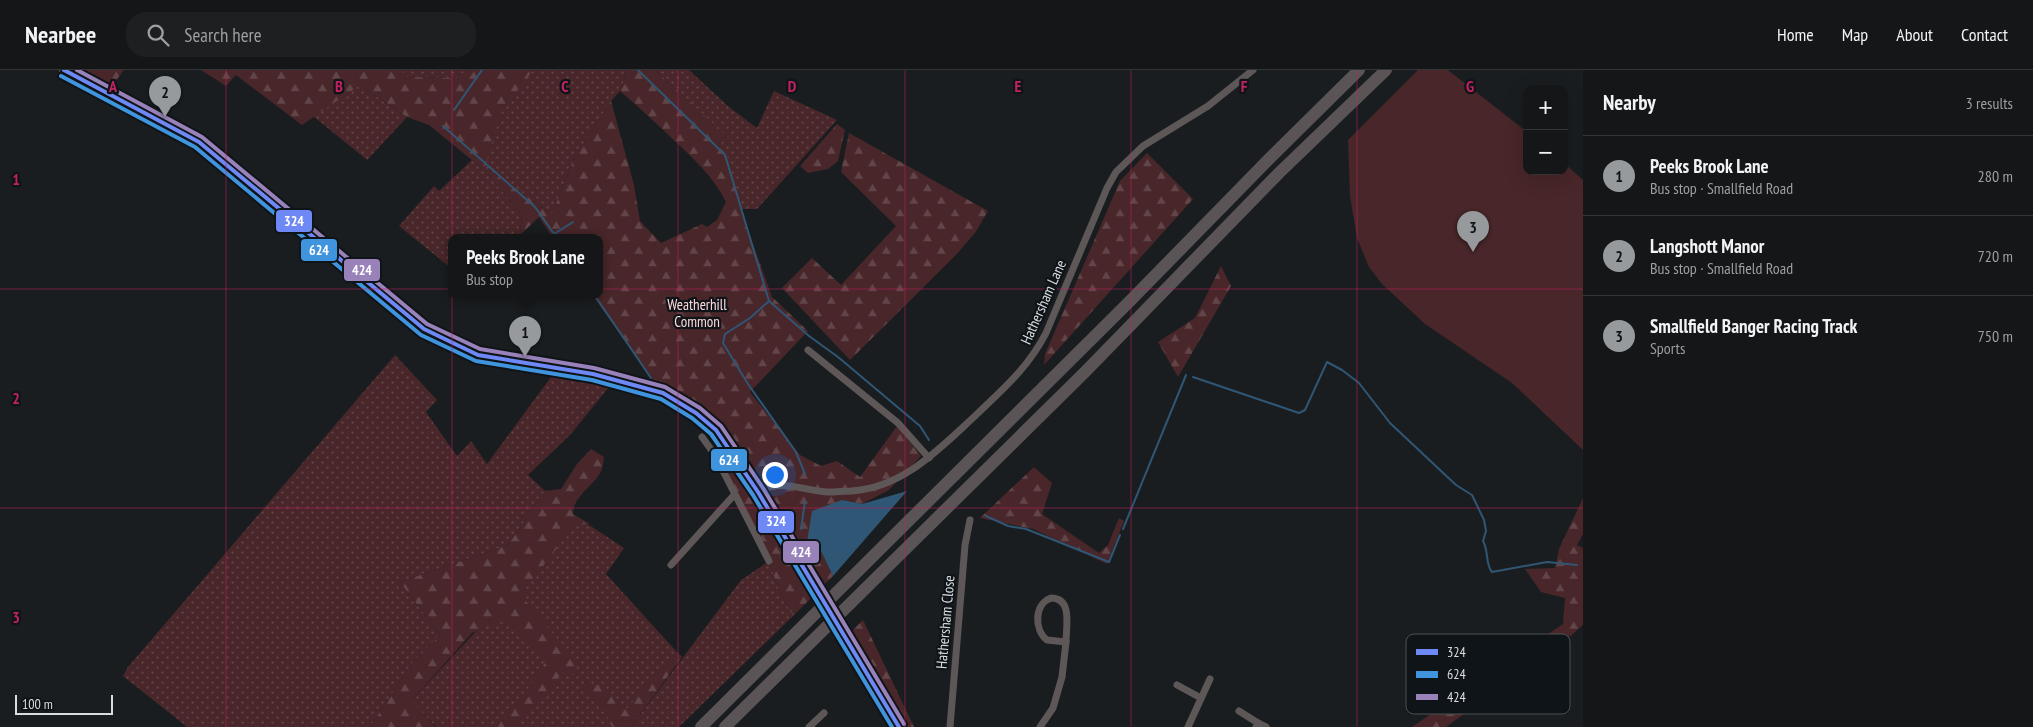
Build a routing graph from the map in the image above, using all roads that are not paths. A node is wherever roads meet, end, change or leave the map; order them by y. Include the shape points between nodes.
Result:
1 (64, 70) edge
2 (1253, 70) edge
3 (1359, 70) edge
4 (1386, 70) edge
5 (808, 350) dead end
6 (702, 437) dead end
7 (728, 446) junction
8 (715, 455) junction
9 (929, 458) junction
10 (758, 492) junction
11 (734, 494) junction
12 (970, 520) dead end
13 (769, 561) dead end
14 (670, 565) dead end
15 (1066, 642) junction
16 (1210, 679) dead end
17 (1178, 685) dead end
18 (1200, 698) junction
19 (1239, 711) dead end
20 (824, 713) dead end
21 (1257, 725) edge
22 (701, 727) edge
23 (725, 727) edge
24 (808, 727) edge
25 (899, 727) edge
26 (950, 727) edge
27 (1040, 727) edge
28 (1188, 727) edge
29 (1266, 727) edge

1 - 7 street via 199,142 424,329 478,355 593,374 663,393 696,413 716,430
2 - 9 street, Hathersham Lane via 1208,106 1143,146 1116,172 1037,351 1010,382
3 - 22 highway
4 - 23 highway
5 - 9 street via 896,421
6 - 8 street
7 - 8 street
7 - 10 street
8 - 11 street
9 - 10 street, Hathersham Lane via 879,486 854,491 827,492 778,486
10 - 25 street
11 - 13 street
11 - 14 street
12 - 26 street, Hathersham Close via 965,545
15 - 15 street via 1047,640 1039,632 1040,609 1046,600 1056,598 1065,604
15 - 27 street via 1056,700
16 - 18 street
17 - 18 street
18 - 28 street
19 - 21 street
20 - 24 street
21 - 29 street

